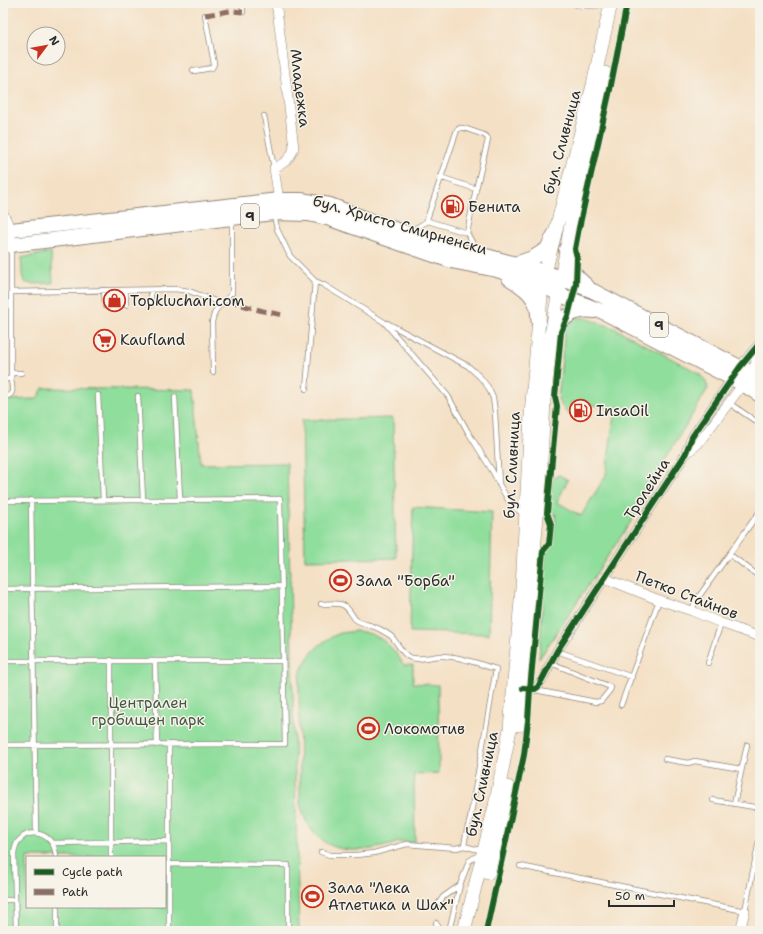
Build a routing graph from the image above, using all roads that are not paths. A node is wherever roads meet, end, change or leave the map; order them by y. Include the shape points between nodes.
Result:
1 (242, 3) edge
2 (275, 3) edge
3 (577, 3) edge
4 (611, 3) edge
5 (620, 3) edge
6 (597, 4) edge
7 (243, 12) dead end
8 (205, 15) dead end
9 (193, 70) dead end
10 (264, 116) dead end
11 (274, 168) junction
12 (440, 177) junction
13 (476, 189) junction
14 (279, 200) junction
15 (3, 213) edge
16 (273, 213) junction
17 (232, 218) junction
18 (426, 222) junction
19 (7, 230) edge
20 (407, 233) junction
21 (467, 233) junction
22 (554, 235) junction
23 (7, 245) edge
24 (566, 249) junction
25 (486, 256) junction
26 (515, 264) junction
27 (497, 270) junction
28 (544, 278) junction
29 (561, 278) junction
30 (315, 281) junction
31 (104, 290) junction
32 (126, 290) junction
33 (151, 290) junction
34 (593, 291) junction
35 (11, 292) junction
36 (558, 294) junction
37 (223, 304) junction
38 (126, 305) dead end
39 (151, 305) dead end
40 (105, 306) dead end
41 (601, 311) junction
42 (384, 322) junction
43 (539, 323) junction
44 (551, 335) junction
45 (760, 343) edge
46 (760, 353) edge
47 (213, 372) dead end
48 (11, 373) junction
49 (21, 373) dead end
50 (745, 376) edge
51 (3, 379) edge
52 (11, 379) junction
53 (306, 389) dead end
54 (98, 395) dead end
55 (760, 395) edge
56 (138, 396) dead end
57 (175, 396) dead end
58 (3, 397) edge
59 (729, 403) junction
60 (760, 424) edge
61 (685, 454) junction
62 (500, 486) junction
63 (180, 499) junction
64 (30, 500) junction
65 (103, 500) junction
66 (143, 500) junction
67 (3, 501) edge
68 (760, 511) edge
69 (525, 515) junction
70 (729, 554) junction
71 (760, 577) edge
72 (604, 578) junction
73 (282, 586) junction
74 (32, 588) junction
75 (3, 589) edge
76 (659, 600) junction
77 (322, 604) dead end
78 (692, 610) junction
79 (721, 623) junction
80 (760, 637) edge
81 (557, 651) junction
82 (33, 660) junction
83 (111, 660) junction
84 (156, 660) junction
85 (3, 661) edge
86 (284, 661) junction
87 (551, 663) junction
88 (708, 663) dead end
89 (632, 677) junction
90 (529, 688) junction
91 (621, 705) dead end
92 (3, 745) edge
93 (35, 745) junction
94 (111, 745) junction
95 (157, 745) junction
96 (168, 745) junction
97 (747, 745) dead end
98 (665, 759) dead end
99 (741, 769) junction
100 (713, 800) dead end
101 (734, 804) junction
102 (760, 808) edge
103 (36, 833) junction
104 (760, 836) edge
105 (169, 841) junction
106 (112, 842) junction
107 (52, 843) junction
108 (464, 846) junction
109 (485, 851) junction
110 (321, 852) dead end
111 (56, 856) edge
112 (111, 856) edge
113 (169, 864) junction
114 (520, 866) dead end
115 (460, 885) junction
116 (3, 900) edge
117 (15, 900) junction
118 (167, 905) edge
119 (436, 907) dead end
120 (57, 908) edge
121 (745, 911) junction
122 (436, 923) dead end
123 (16, 931) edge
124 (57, 931) edge
125 (169, 931) edge
126 (288, 931) edge
127 (441, 931) edge
128 (449, 931) edge
129 (464, 931) edge
130 (472, 931) edge
131 (740, 931) edge

1 - 7 lane
2 - 11 street, Младежка via 294,148 287,160
3 - 6 street
4 - 22 main road, бул. Сливница via 593,85
5 - 24 main road, бул. Сливница
8 - 9 lane via 214,64 212,68
10 - 11 lane
11 - 14 street
12 - 13 lane
12 - 13 lane via 457,130 464,128 484,135 488,140
12 - 18 lane
13 - 21 lane
14 - 19 main road, бул. Христо Смирненски / 9
14 - 20 main road, бул. Христо Смирненски / 9 via 300,200 330,205
15 - 19 street
16 - 17 main road, бул. Христо Смирненски / 9
16 - 27 main road, бул. Христо Смирненски / 9 via 308,214 327,218 451,261
16 - 30 lane via 277,229 290,256
17 - 23 main road, бул. Христо Смирненски / 9
17 - 37 lane via 232,293
18 - 20 lane
18 - 21 lane
19 - 23 street
20 - 25 main road, бул. Христо Смирненски / 9 via 456,250
21 - 25 lane via 473,244
22 - 26 main road via 547,249 533,258
22 - 28 main road, бул. Сливница
23 - 35 lane
24 - 29 main road, бул. Сливница
24 - 34 main road via 569,263 576,276
25 - 26 main road, бул. Христо Смирненски / 9
26 - 28 main road, бул. Христо Смирненски / 9
27 - 28 main road, бул. Христо Смирненски / 9
27 - 43 main road via 530,294 536,306
28 - 29 main road, бул. Христо Смирненски / 9
28 - 36 main road, бул. Христо Смирненски / 9
28 - 43 main road, бул. Сливница
29 - 34 main road, бул. Христо Смирненски / 9
29 - 36 main road, бул. Сливница
30 - 42 lane
30 - 53 lane
31 - 32 lane
31 - 35 lane
31 - 40 lane
32 - 33 lane
32 - 38 lane
33 - 37 lane via 189,291
33 - 39 lane
34 - 50 main road, бул. Христо Смирненски / 9
35 - 48 lane
36 - 41 main road, бул. Христо Смирненски / 9
36 - 44 main road, бул. Сливница
37 - 47 lane via 217,308 212,322
41 - 44 main road via 586,310 573,313 558,324
41 - 50 main road, бул. Христо Смирненски / 9
42 - 62 lane via 448,396
42 - 62 lane via 468,366 488,386 495,412
43 - 69 main road, бул. Сливница
44 - 90 main road, бул. Сливница via 535,536
45 - 50 street, Тролейна
46 - 50 street, Тролейна
48 - 49 lane
48 - 52 lane
50 - 55 main road, бул. Христо Смирненски / 9
50 - 59 street, Тролейна
50 - 61 street, Тролейна via 692,437
51 - 52 lane
52 - 58 lane via 12,393
54 - 65 lane
56 - 66 lane
57 - 63 lane
59 - 60 lane
59 - 61 street, Тролейна via 698,444
61 - 72 street, Тролейна
62 - 69 lane via 510,503
63 - 66 lane
63 - 73 lane via 280,499
64 - 65 lane
64 - 67 lane
64 - 74 lane
65 - 66 lane
68 - 70 lane
69 - 109 main road, бул. Сливница via 522,588 510,729
70 - 71 lane
70 - 78 lane
72 - 76 street, Петко Стайнов
72 - 81 street, Тролейна
73 - 74 lane
73 - 86 lane
74 - 75 lane
74 - 82 lane
76 - 78 street, Петко Стайнов
76 - 89 lane
77 - 108 lane via 344,606 356,619 390,636 410,658 448,656 496,669
78 - 79 street, Петко Стайнов
79 - 80 street, Петко Стайнов
79 - 88 lane
81 - 87 street, Тролейна
81 - 89 lane
82 - 83 lane
82 - 85 lane
82 - 93 lane
83 - 84 lane
83 - 94 lane
84 - 86 lane
84 - 95 lane
86 - 96 lane via 285,744
87 - 90 street, Тролейна via 538,686
87 - 90 lane via 611,688 601,701 596,702
89 - 91 lane
90 - 130 main road, бул. Сливница via 493,854
92 - 93 lane
93 - 94 lane
93 - 103 lane
94 - 95 lane
94 - 106 lane
95 - 96 lane
96 - 105 lane
97 - 99 lane
98 - 99 lane
99 - 101 lane
100 - 101 lane
101 - 102 lane
103 - 107 lane via 47,837
103 - 117 lane via 23,837 15,846
104 - 121 lane
105 - 106 lane
105 - 113 lane
106 - 107 lane
106 - 112 lane
107 - 111 lane
108 - 109 lane
108 - 110 lane via 456,848 407,844 357,855 330,855
109 - 115 lane via 469,861
109 - 129 main road, бул. Сливница
113 - 118 lane
113 - 126 lane via 288,865
114 - 121 lane
115 - 119 lane via 443,897
115 - 128 lane
116 - 117 lane
117 - 123 lane
118 - 125 lane
120 - 124 lane
121 - 131 street
122 - 127 lane

